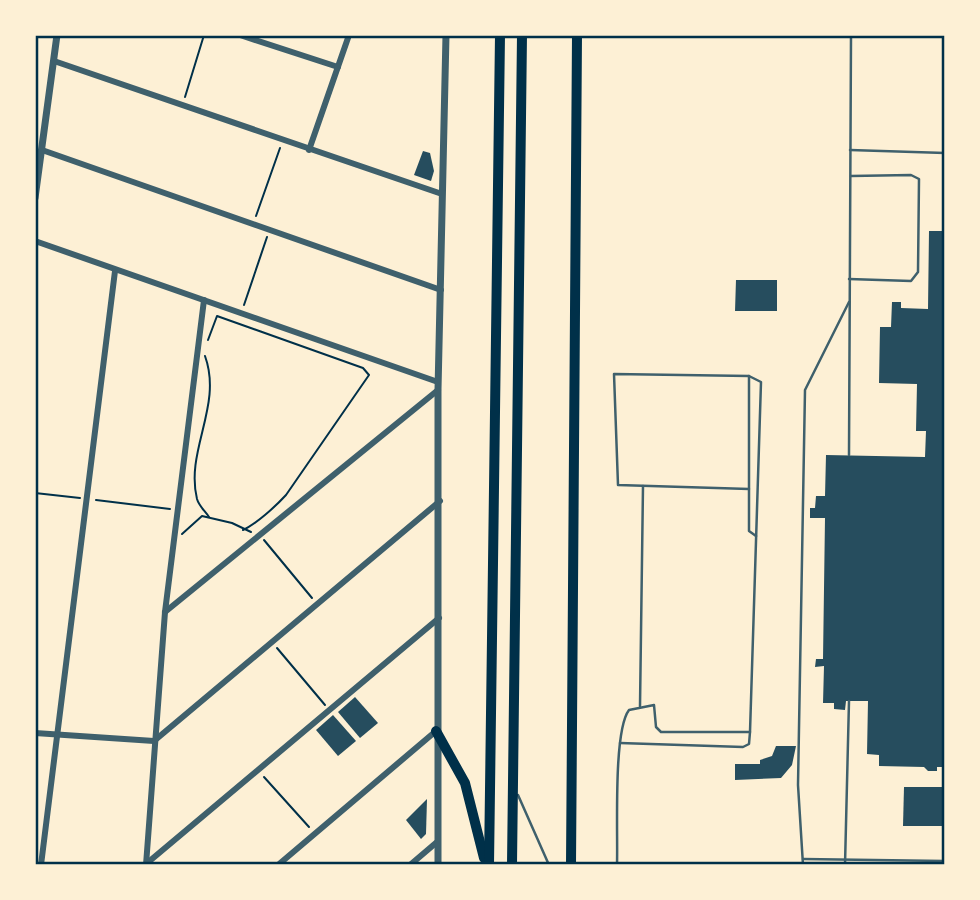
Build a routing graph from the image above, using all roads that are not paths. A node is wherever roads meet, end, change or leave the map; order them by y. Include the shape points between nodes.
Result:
1 (57, 35) edge
2 (240, 35) edge
3 (349, 35) edge
4 (446, 35) edge
5 (500, 35) edge
6 (522, 35) edge
7 (577, 35) edge
8 (850, 35) edge
9 (54, 61) junction
10 (338, 67) junction
11 (42, 150) junction
12 (309, 150) junction
13 (850, 150) junction
14 (945, 153) edge
15 (850, 176) junction
16 (442, 194) junction
17 (35, 198) edge
18 (35, 241) edge
19 (115, 271) junction
20 (849, 279) junction
21 (440, 290) junction
22 (204, 300) junction
23 (849, 302) junction
24 (749, 376) junction
25 (438, 386) junction
26 (849, 455) dead end
27 (643, 486) junction
28 (749, 489) junction
29 (440, 501) junction
30 (757, 536) junction
31 (165, 612) junction
32 (440, 617) junction
33 (849, 701) dead end
34 (639, 706) junction
35 (436, 731) junction
36 (750, 732) junction
37 (35, 733) edge
38 (58, 735) junction
39 (154, 741) junction
40 (620, 743) junction
41 (513, 783) junction
42 (438, 842) junction
43 (803, 859) junction
44 (845, 860) junction
45 (881, 860) junction
46 (945, 861) edge
47 (41, 865) edge
48 (146, 865) edge
49 (278, 865) edge
50 (410, 865) edge
51 (438, 865) edge
52 (487, 865) edge
53 (512, 865) edge
54 (550, 865) edge
55 (570, 865) edge
56 (617, 865) edge
57 (803, 865) edge
58 (845, 865) edge
59 (878, 865) edge

1 - 9 street
2 - 10 street
3 - 10 street
4 - 16 street
5 - 52 highway
6 - 41 highway
7 - 55 main road
8 - 13 lane
9 - 11 street
9 - 12 street
10 - 12 street
11 - 17 street
11 - 21 street
12 - 16 street
13 - 14 lane
13 - 15 lane
15 - 20 lane
15 - 20 lane via 911,175 919,179 918,272 911,281
16 - 21 street
18 - 19 street
19 - 22 street
19 - 38 street
20 - 23 lane
21 - 25 street
22 - 25 street
22 - 31 street
23 - 26 lane
23 - 43 lane via 805,390 798,785
24 - 27 lane via 614,374 618,485
24 - 28 lane
24 - 30 lane via 761,382
25 - 29 street
25 - 31 street
27 - 28 lane
27 - 34 lane
28 - 30 lane via 749,531
29 - 32 street
29 - 39 street
30 - 36 lane
31 - 39 street
32 - 35 street
32 - 48 street
33 - 44 lane
34 - 36 lane via 653,705 661,732
34 - 40 lane via 629,709 623,719
35 - 42 street
35 - 49 street
35 - 52 highway via 465,783
36 - 40 lane via 749,744 743,747
37 - 38 street
38 - 39 street
38 - 47 street
39 - 48 street
40 - 56 lane
41 - 53 highway
41 - 54 lane
42 - 50 street
42 - 51 street
43 - 44 lane
43 - 57 lane
44 - 45 lane
44 - 58 lane
45 - 46 lane
45 - 59 lane

